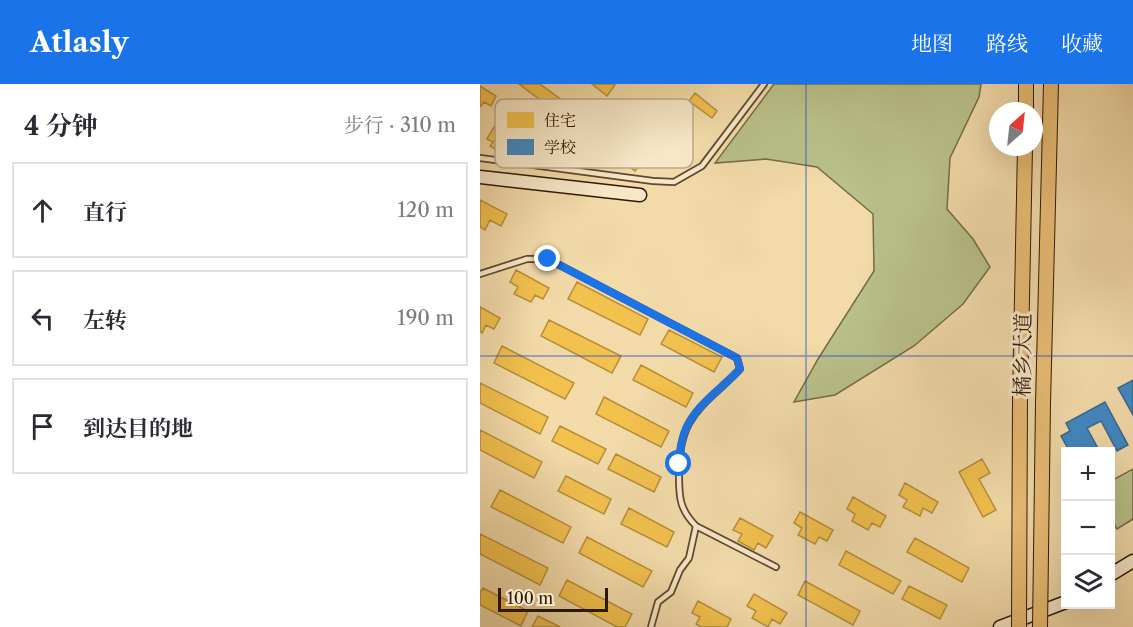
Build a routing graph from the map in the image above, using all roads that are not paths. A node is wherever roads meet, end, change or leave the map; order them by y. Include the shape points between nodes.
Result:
1 (764, 84) edge
2 (1026, 84) edge
3 (1051, 84) edge
4 (1026, 102) edge
5 (1025, 156) edge
6 (480, 158) edge
7 (495, 160) edge
8 (552, 168) edge
9 (480, 177) edge
10 (640, 195) dead end
11 (480, 274) edge
12 (696, 526) junction
13 (1133, 561) edge
14 (776, 567) dead end
15 (1115, 572) edge
16 (1061, 604) edge
17 (651, 627) edge
18 (1000, 627) edge
19 (1019, 627) edge
20 (1040, 627) edge

1 - 8 lane via 702,166 674,182
2 - 4 main road
3 - 20 main road, 橘乡大道, bridge
5 - 19 main road, 橘乡大道, bridge
6 - 7 lane
9 - 10 street
11 - 12 lane via 527,259 548,259 737,358 740,369 710,396 691,419 682,439 679,501
12 - 14 lane
12 - 17 lane via 689,558 671,592 658,602
13 - 15 street
16 - 18 street

